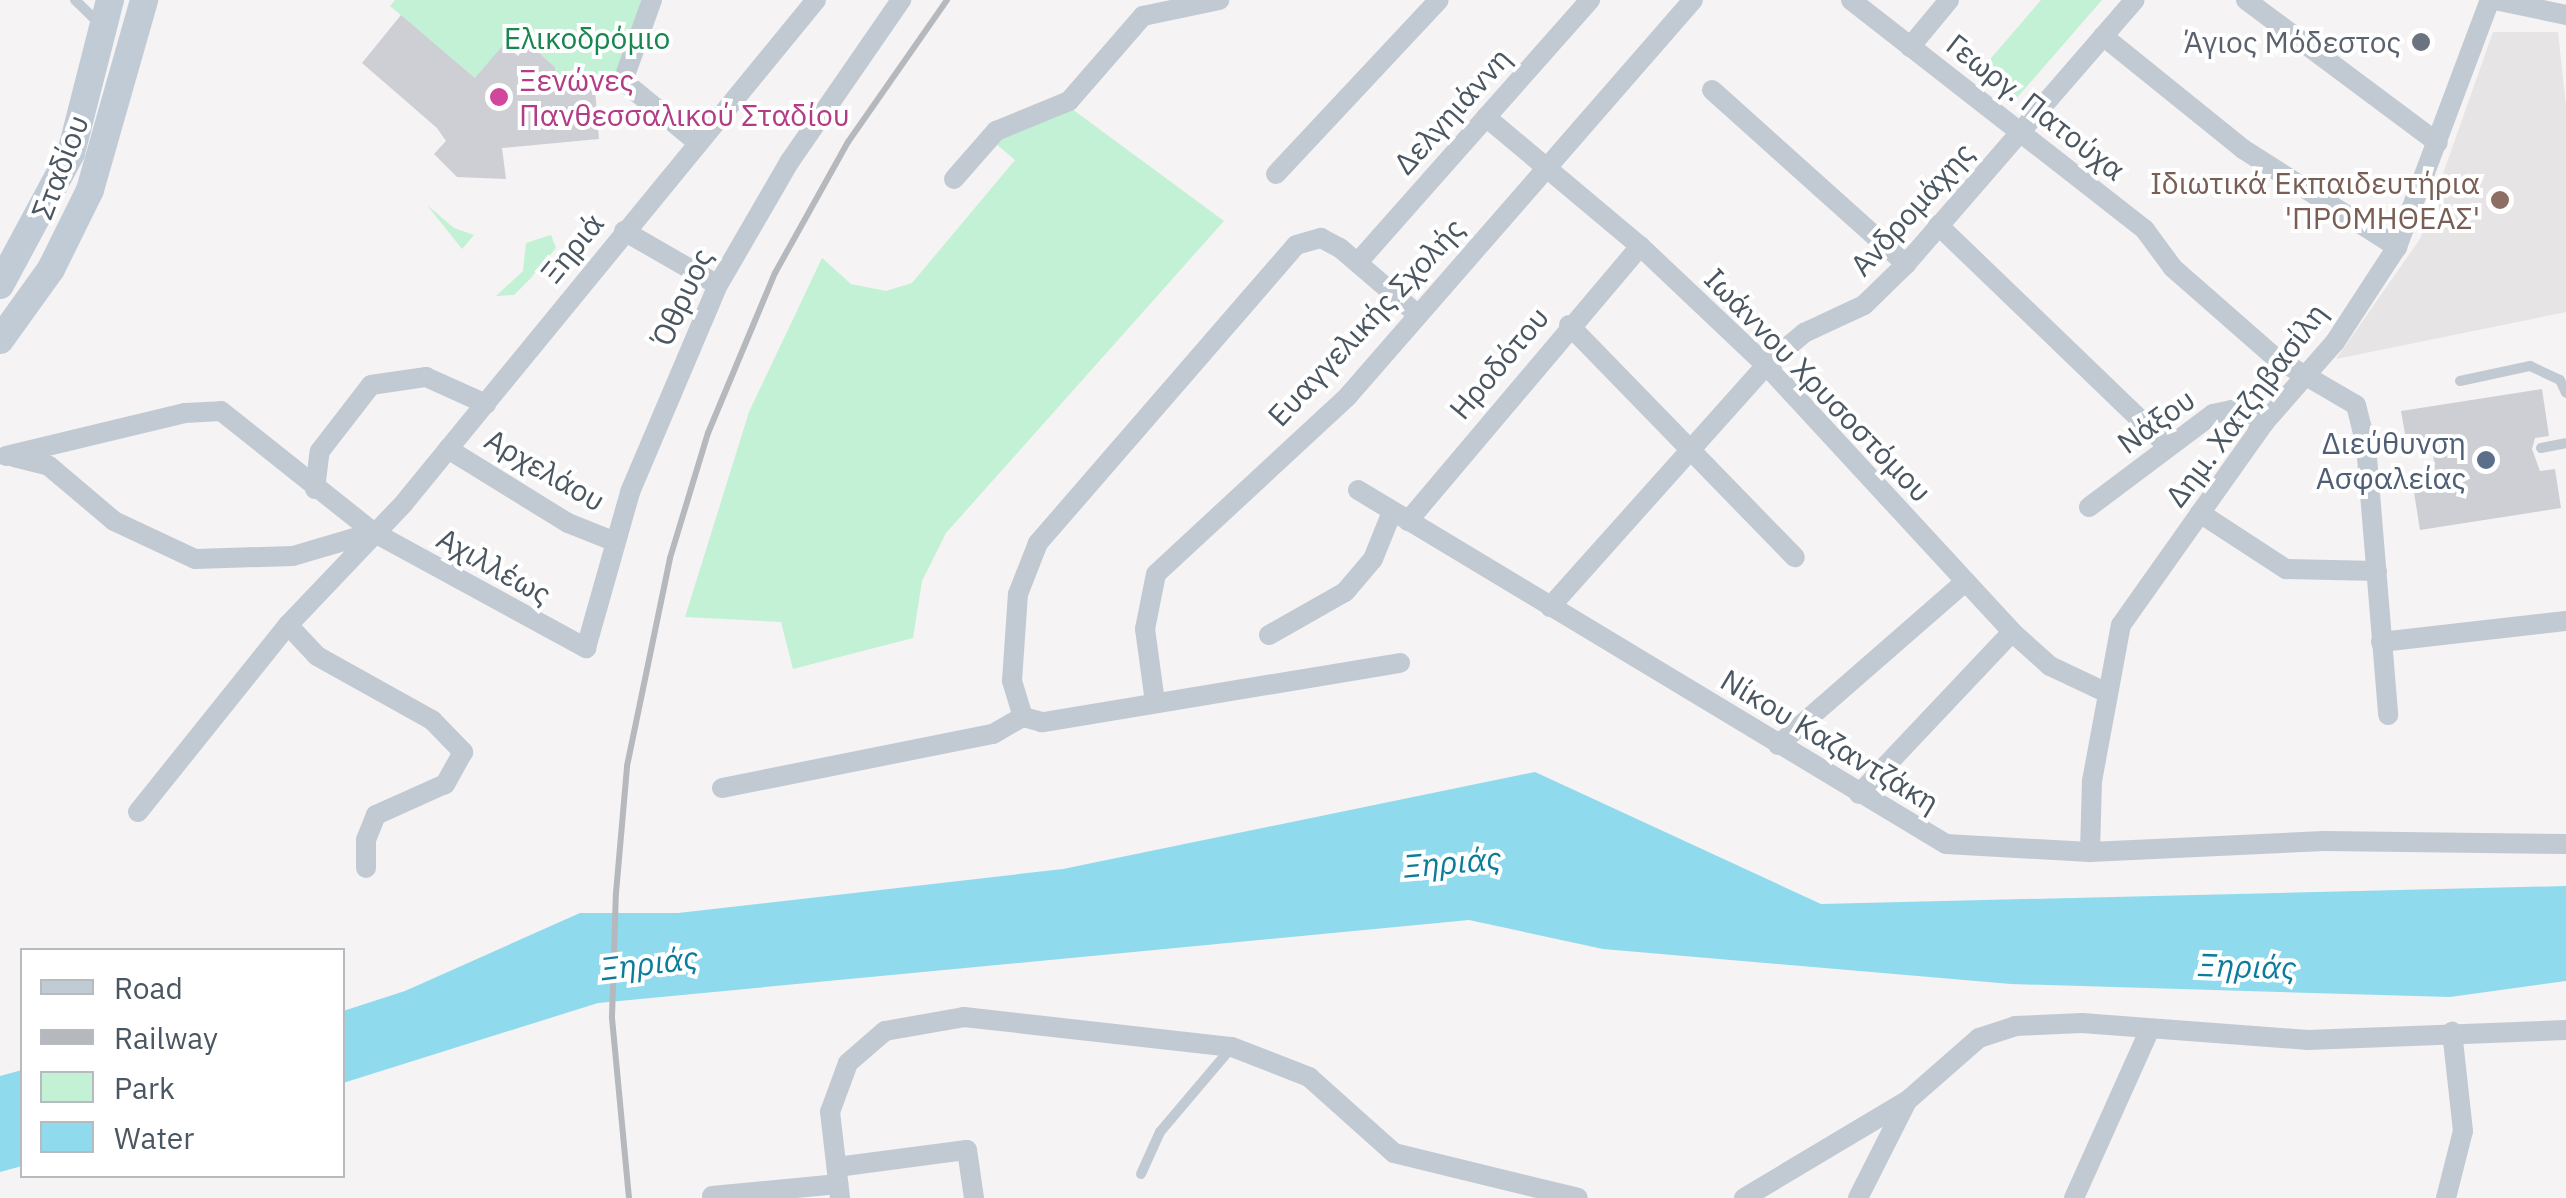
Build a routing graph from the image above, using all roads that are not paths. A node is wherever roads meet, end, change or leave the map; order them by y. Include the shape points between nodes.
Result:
1 (75, 0) edge
2 (144, 0) edge
3 (652, 0) edge
4 (816, 0) edge
5 (1219, 0) edge
6 (1439, 0) edge
7 (1590, 0) edge
8 (1693, 0) edge
9 (1949, 0) edge
10 (2246, 0) edge
11 (2493, 0) edge
12 (104, 1) edge
13 (901, 1) edge
14 (1855, 1) edge
15 (2132, 1) edge
16 (2566, 15) edge
17 (104, 34) junction
18 (2102, 36) junction
19 (1910, 48) junction
20 (1712, 90) dead end
21 (1486, 118) junction
22 (2021, 132) junction
23 (697, 142) junction
24 (2438, 143) junction
25 (1548, 168) junction
26 (1276, 174) dead end
27 (954, 178) dead end
28 (1938, 225) junction
29 (624, 231) junction
30 (1640, 246) junction
31 (2397, 247) junction
32 (1359, 261) junction
33 (1906, 264) junction
34 (0, 285) edge
35 (718, 286) junction
36 (1416, 314) junction
37 (1569, 325) junction
38 (0, 340) edge
39 (1766, 365) junction
40 (2304, 378) junction
41 (2460, 381) dead end
42 (2566, 393) edge
43 (486, 404) junction
44 (2264, 423) junction
45 (2566, 443) edge
46 (1691, 445) junction
47 (2168, 446) junction
48 (2540, 448) dead end
49 (448, 449) junction
50 (3, 456) edge
51 (315, 489) junction
52 (1358, 490) dead end
53 (2089, 507) dead end
54 (2200, 513) junction
55 (1400, 517) junction
56 (372, 532) junction
57 (613, 541) junction
58 (1795, 556) dead end
59 (2377, 571) junction
60 (1964, 582) junction
61 (1550, 606) junction
62 (2566, 621) edge
63 (288, 626) junction
64 (2012, 632) junction
65 (1268, 635) dead end
66 (2381, 642) junction
67 (586, 648) joint
68 (1400, 663) dead end
69 (2105, 692) junction
70 (1155, 702) junction
71 (2388, 715) dead end
72 (1023, 717) junction
73 (1778, 745) junction
74 (722, 788) dead end
75 (1858, 794) junction
76 (138, 812) dead end
77 (2566, 844) edge
78 (2090, 852) junction
79 (366, 868) dead end
80 (2150, 1029) junction
81 (2566, 1030) edge
82 (2452, 1032) junction
83 (1232, 1046) junction
84 (1907, 1101) junction
85 (1141, 1174) dead end
86 (839, 1183) edge
87 (711, 1190) edge
88 (974, 1198) edge
89 (1578, 1198) edge
90 (1744, 1198) edge
91 (1858, 1198) edge
92 (2074, 1198) edge
93 (2446, 1198) edge

1 - 17 lane
2 - 38 main road, Σταδίου via 90,190 51,269
3 - 23 street via 623,81
4 - 23 street, Ξηριά
5 - 27 street via 1144,16 1069,101 996,131
6 - 26 street
7 - 21 street, Δελγηιάννη
8 - 25 street, Ευαγγελικής Σχολής
9 - 19 street
10 - 24 street
11 - 16 street
11 - 24 street, Δημ. Χατζηβασίλη
12 - 17 main road, Σταδίου
13 - 35 street, Όθρυος via 790,162
14 - 19 street, Γεωργ. Πατούχα
15 - 18 street, Ανδρομάχης
17 - 34 main road, Σταδίου via 71,152
18 - 22 street, Ανδρομάχης
18 - 31 street via 2243,149
19 - 22 street, Γεωργ. Πατούχα
20 - 33 street
21 - 25 street, Ιωάννου Χρυσοστόμου
21 - 32 street, Δελγηιάννη
22 - 28 street, Ανδρομάχης
22 - 40 street, Γεωργ. Πατούχα via 2145,230 2173,268
23 - 29 street, Ξηριά
24 - 31 street, Δημ. Χατζηβασίλη
25 - 30 street, Ιωάννου Χρυσοστόμου
25 - 36 street, Ευαγγελικής Σχολής
28 - 33 street, Ανδρομάχης
28 - 47 street
29 - 35 street
29 - 43 street, Ξηριά
30 - 37 street, Ηροδότου
30 - 39 street, Ιωάννου Χρυσοστόμου
31 - 40 street, Δημ. Χατζηβασίλη
32 - 36 street
32 - 72 street via 1321,238 1296,245 1038,543 1016,609 1012,682
33 - 39 street, Ανδρομάχης via 1864,306 1804,333
35 - 57 street, Όθρυος
36 - 70 street, Ευαγγελικής Σχολής via 1348,396 1156,574 1145,629
37 - 46 street
37 - 55 street, Ηροδότου
39 - 46 street, Ανδρομάχης
39 - 60 street, Ιωάννου Χρυσοστόμου
40 - 44 street, Δημ. Χατζηβασίλη
40 - 59 street, Γεωργ. Πατούχα via 2360,410
41 - 42 lane via 2530,366 2560,380
43 - 49 street, Ξηριά
43 - 51 street via 426,377 371,385 320,451
44 - 47 street, Νάξου via 2220,412
44 - 54 street, Δημ. Χατζηβασίλη
45 - 48 lane
46 - 58 street
46 - 61 street, Ανδρομάχης
47 - 53 street, Νάξου
49 - 56 street, Ξηριά
49 - 57 street, Αρχελάου via 568,523
50 - 51 street, Αχιλλέως via 217,410 242,421
50 - 56 street via 49,466 120,525 195,558 293,556
51 - 56 street, Αχιλλέως
52 - 55 street, Νίκου Καζαντζάκη
54 - 59 street via 2286,570
54 - 69 street, Δημ. Χατζηβασίλη via 2121,625
55 - 61 street, Νίκου Καζαντζάκη
55 - 65 street, Ηροδότου via 1345,592
56 - 63 street, Ξηριά
56 - 67 street, Αχιλλέως
57 - 67 street, Όθρυος
59 - 66 street, Γεωργ. Πατούχα
60 - 64 street, Ιωάννου Χρυσοστόμου
60 - 73 street
61 - 73 street, Νίκου Καζαντζάκη
62 - 66 street
63 - 76 street, Ξηριά
63 - 79 street via 316,656 432,720 463,752 444,784 376,815 366,840
64 - 69 street, Ιωάννου Χρυσοστόμου via 2050,666
64 - 75 street
66 - 71 street, Γεωργ. Πατούχα
68 - 70 street
69 - 78 street, Δημ. Χατζηβασίλη
70 - 72 street via 1042,722
72 - 74 street via 993,734
73 - 75 street, Νίκου Καζαντζάκη
75 - 78 street, Νίκου Καζαντζάκη via 1946,844
77 - 78 street, Νίκου Καζαντζάκη via 2324,840
80 - 82 street via 2308,1040
80 - 84 street via 2050,1023 2002,1029 1970,1045
80 - 92 street
81 - 82 street
82 - 93 street via 2463,1131
83 - 85 lane via 1160,1132
83 - 86 street via 964,1016 885,1031 848,1063 830,1112
83 - 89 street via 1309,1078 1394,1153
84 - 90 street
84 - 91 street
86 - 87 street
86 - 88 street via 968,1150

